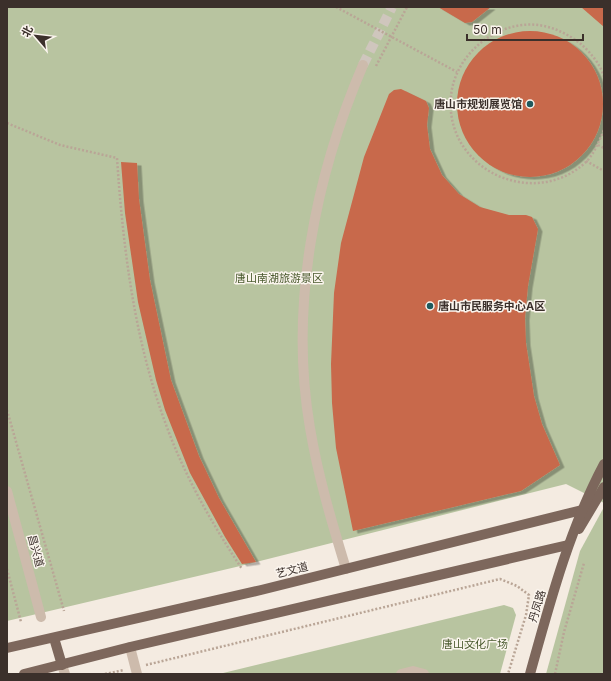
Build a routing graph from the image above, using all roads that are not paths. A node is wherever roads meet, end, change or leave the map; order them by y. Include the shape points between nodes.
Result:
1 (363, 65) tunnel mouth
2 (604, 464) edge
3 (604, 487) edge
4 (7, 491) edge
5 (582, 510) junction
6 (568, 545) junction
7 (346, 569) junction
8 (41, 617) dead end
9 (54, 638) junction
10 (130, 647) junction
11 (7, 648) edge
12 (63, 669) edge
13 (136, 671) edge
14 (24, 674) edge
15 (401, 674) edge
16 (424, 674) edge
17 (530, 674) edge

1 - 7 street via 324,175 308,257 304,302 304,382 310,427 329,515
2 - 5 main road, 丹凤路
3 - 6 main road, 丹凤路
4 - 8 street, 昌兴道
5 - 6 main road, 丹凤路
5 - 7 main road, 艺文道
6 - 10 main road
6 - 17 main road, 丹凤路
7 - 9 main road, 艺文道
9 - 11 main road, 艺文道
9 - 12 main road
10 - 12 main road
10 - 13 street
12 - 14 main road
15 - 16 street via 412,671

